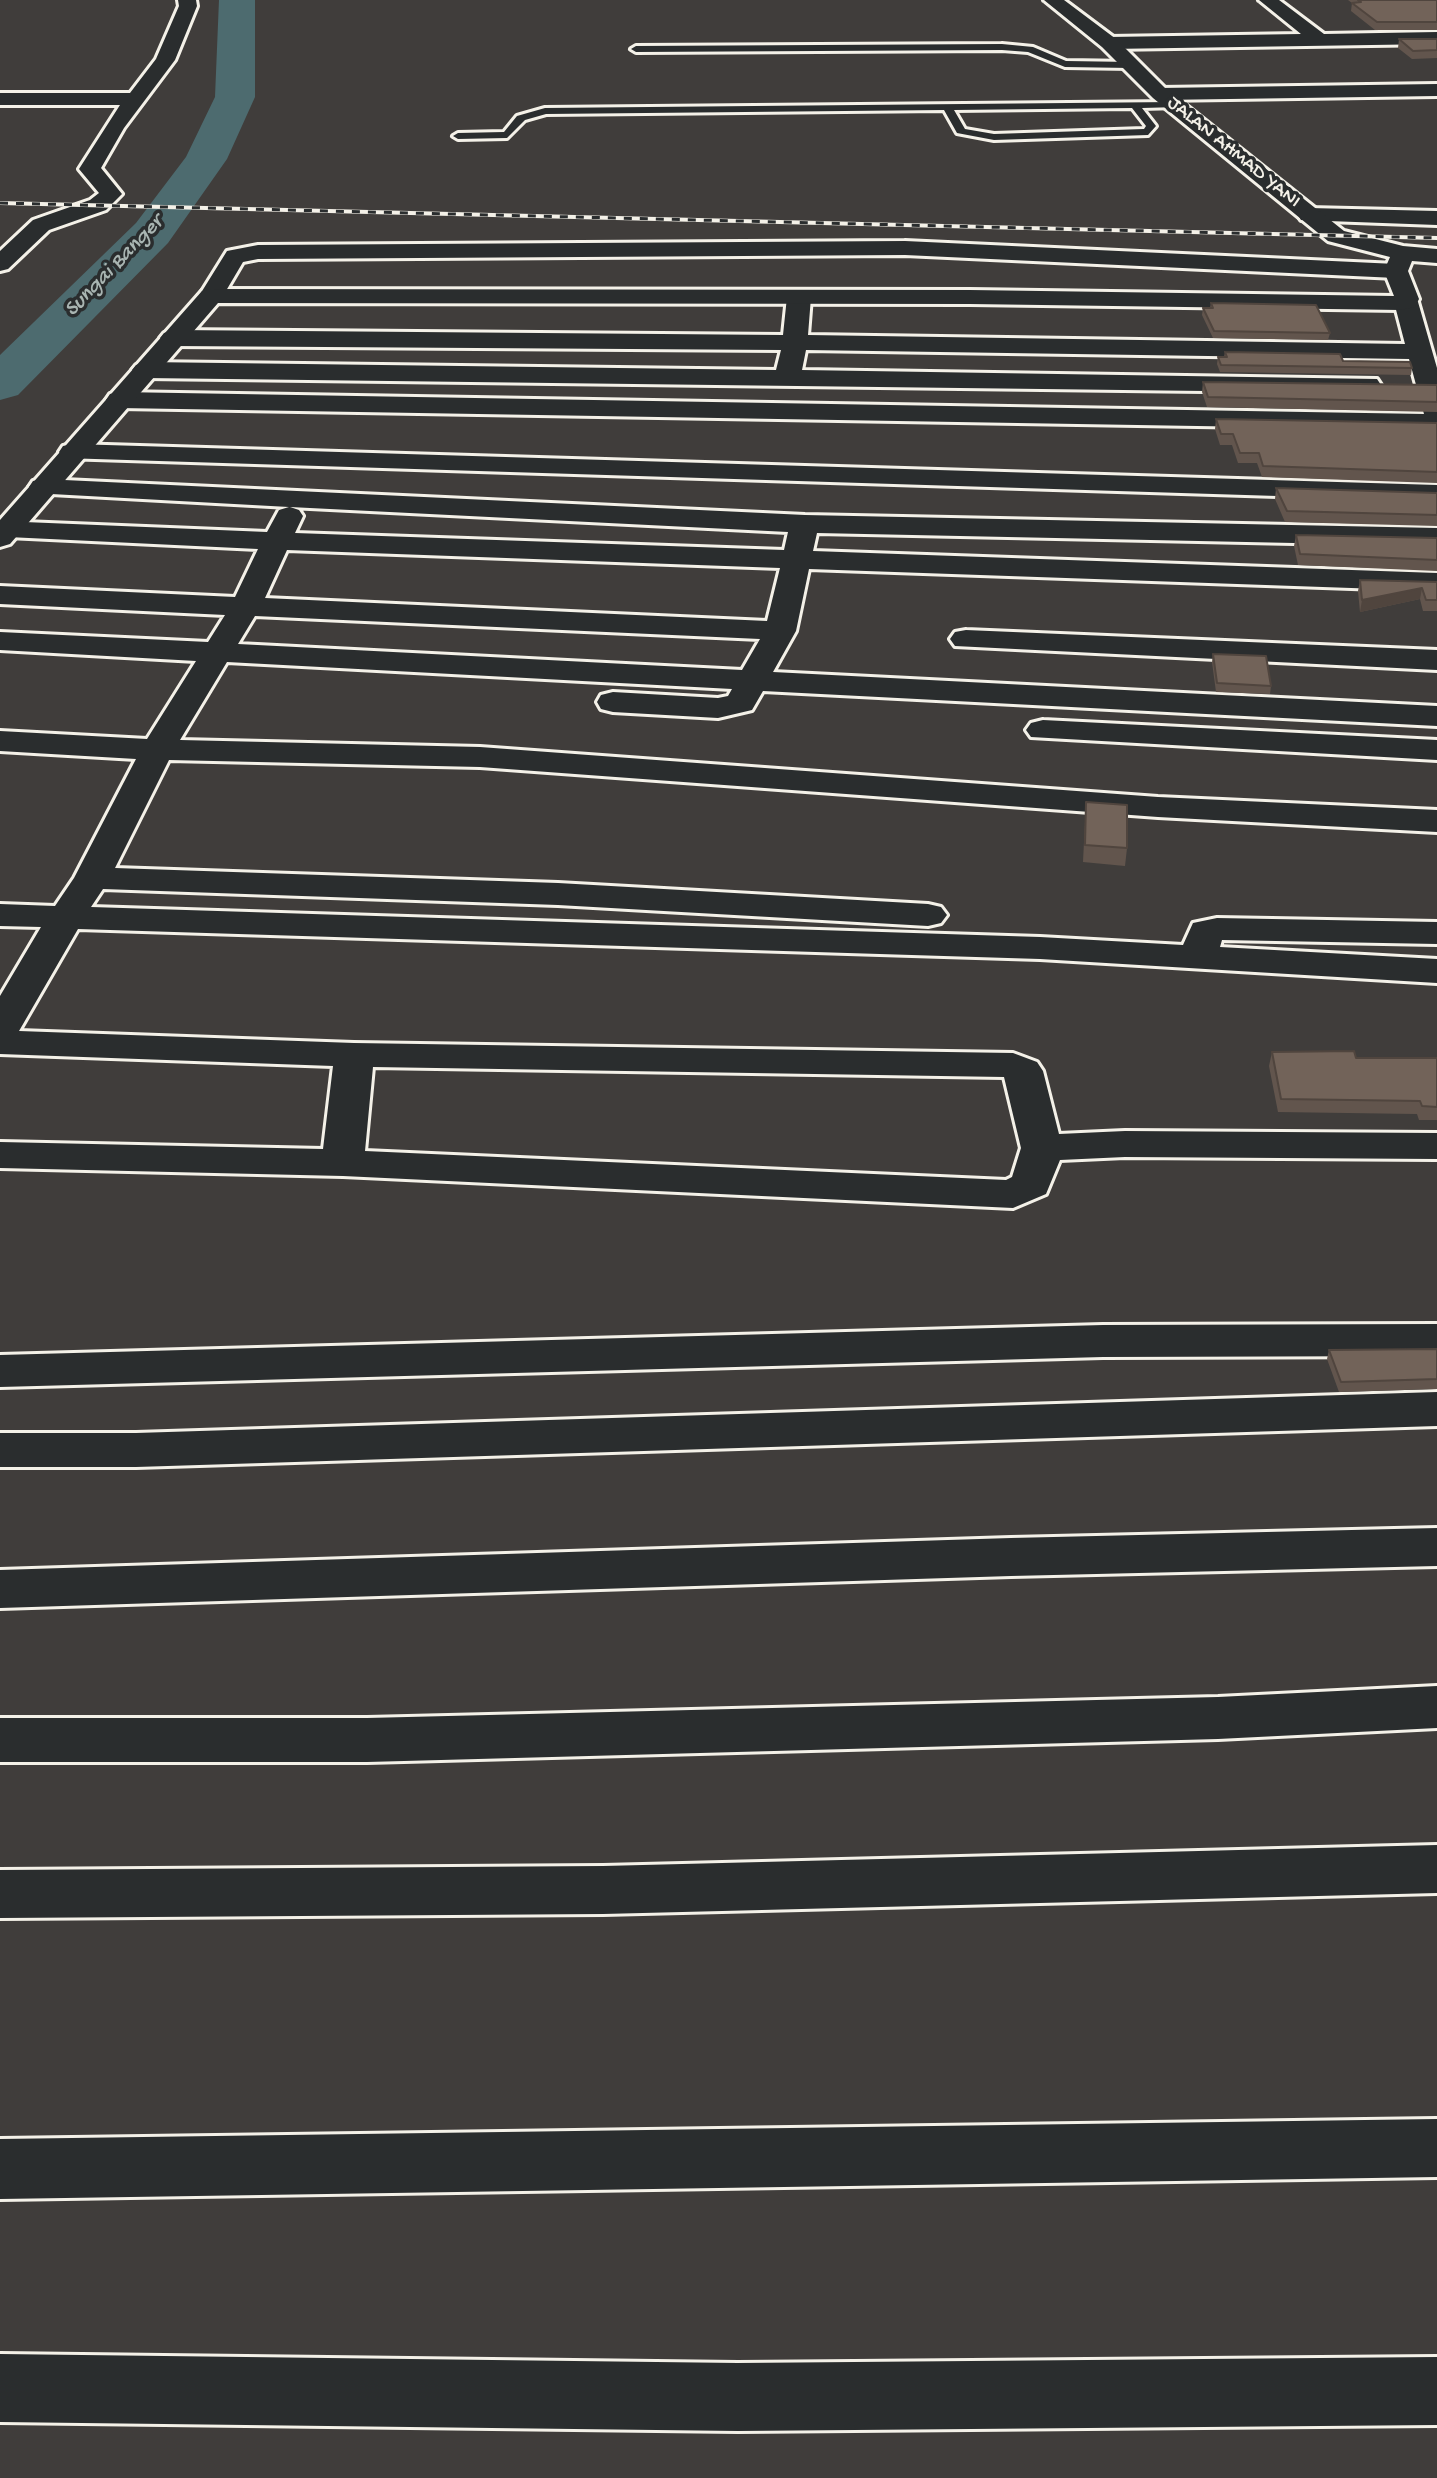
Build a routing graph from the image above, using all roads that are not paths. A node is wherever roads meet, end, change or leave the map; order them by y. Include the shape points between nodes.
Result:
1 (187, 0) edge
2 (1053, 0) edge
3 (1268, 0) edge
4 (1437, 38) edge
5 (1319, 39) junction
6 (1109, 43) junction
7 (636, 49) dead end
8 (1131, 65) junction
9 (1437, 90) edge
10 (0, 99) edge
11 (135, 99) junction
12 (1167, 100) junction
13 (1135, 106) junction
14 (947, 107) junction
15 (85, 127) dead end
16 (114, 127) junction
17 (458, 136) dead end
18 (1309, 215) junction
19 (1437, 218) edge
20 (1437, 256) edge
21 (1399, 262) junction
22 (0, 264) edge
23 (211, 296) junction
24 (799, 297) junction
25 (1406, 302) junction
26 (173, 338) junction
27 (383, 341) junction
28 (795, 344) junction
29 (1419, 352) junction
30 (145, 370) junction
31 (365, 372) junction
32 (787, 379) junction
33 (1432, 381) edge
34 (119, 400) junction
35 (345, 406) junction
36 (1437, 414) edge
37 (1437, 422) edge
38 (73, 452) junction
39 (319, 460) junction
40 (43, 487) junction
41 (1437, 493) edge
42 (297, 498) junction
43 (805, 524) junction
44 (4, 533) edge
45 (1437, 537) edge
46 (278, 541) junction
47 (794, 559) junction
48 (1437, 582) edge
49 (0, 595) edge
50 (245, 607) junction
51 (780, 631) junction
52 (966, 639) dead end
53 (0, 641) edge
54 (215, 650) junction
55 (1437, 660) edge
56 (756, 679) junction
57 (613, 702) dead end
58 (1437, 716) edge
59 (1043, 730) dead end
60 (0, 741) edge
61 (157, 750) junction
62 (1437, 750) edge
63 (1437, 821) edge
64 (92, 878) junction
65 (0, 915) edge
66 (66, 917) junction
67 (1437, 933) edge
68 (1202, 945) junction
69 (1437, 971) edge
70 (0, 1029) edge
71 (0, 1042) edge
72 (354, 1055) junction
73 (1437, 1146) edge
74 (1042, 1148) junction
75 (0, 1155) edge
76 (343, 1163) junction
77 (1437, 1340) edge
78 (0, 1371) edge
79 (1437, 1409) edge
80 (0, 1450) edge
81 (1437, 1547) edge
82 (0, 1589) edge
83 (1437, 1707) edge
84 (0, 1740) edge
85 (1437, 1869) edge
86 (0, 1894) edge
87 (1437, 2148) edge
88 (0, 2169) edge
89 (0, 2388) edge
90 (1437, 2391) edge

1 - 11 street via 165,60
2 - 6 street, JALAN AHMAD YANI
3 - 5 street
4 - 5 street
5 - 6 street
6 - 8 street, JALAN AHMAD YANI
7 - 8 lane via 1002,47 1030,49 1065,64
8 - 12 street, JALAN AHMAD YANI
9 - 12 street
10 - 11 street
11 - 16 street
12 - 13 lane
12 - 18 street, JALAN AHMAD YANI
13 - 14 lane
13 - 14 lane via 1151,126 1148,132 994,137 961,131
14 - 17 lane via 545,111 521,118 507,135
15 - 16 street
16 - 22 street via 90,169 111,194 98,205 41,225
18 - 19 street
18 - 21 street, JALAN AHMAD YANI via 1348,241
20 - 21 street, JALAN AHMAD YANI
21 - 23 street via 905,248 266,251 235,256
21 - 25 street
23 - 24 street
23 - 26 street
24 - 25 street
24 - 28 street
25 - 29 street
26 - 27 street
26 - 30 street
27 - 28 street
27 - 31 street
28 - 29 street
28 - 32 street
29 - 33 street
30 - 31 street
30 - 34 street
31 - 32 street
31 - 35 street
32 - 33 street
33 - 36 street
34 - 35 street
34 - 38 street
35 - 37 street
35 - 39 street
38 - 39 street
38 - 40 street
39 - 41 street
39 - 42 street
40 - 42 street
40 - 44 street
42 - 43 street
42 - 46 street
43 - 45 street
43 - 47 street
44 - 46 street
46 - 47 street
46 - 50 street
47 - 48 street
47 - 51 street
49 - 50 street
50 - 51 street
50 - 54 street
51 - 56 street
52 - 55 street
53 - 54 street
54 - 56 street
54 - 61 street
56 - 57 street via 740,703 731,707
56 - 58 street
59 - 62 street
60 - 61 street
61 - 63 street via 480,757 1158,807
61 - 64 street
64 - 66 street
64 - 68 street via 558,894
65 - 66 street
66 - 68 street via 1040,948
66 - 70 street
67 - 68 street
68 - 69 street
71 - 72 street
72 - 74 street via 1013,1065 1023,1071
72 - 76 street
73 - 74 street
74 - 76 street via 1031,1185 1013,1194
75 - 76 street
77 - 78 street via 1103,1341
79 - 80 street via 151,1450
81 - 82 street
83 - 84 street via 1218,1718 367,1740
85 - 86 street via 603,1890
87 - 88 street
89 - 90 street via 738,2397

